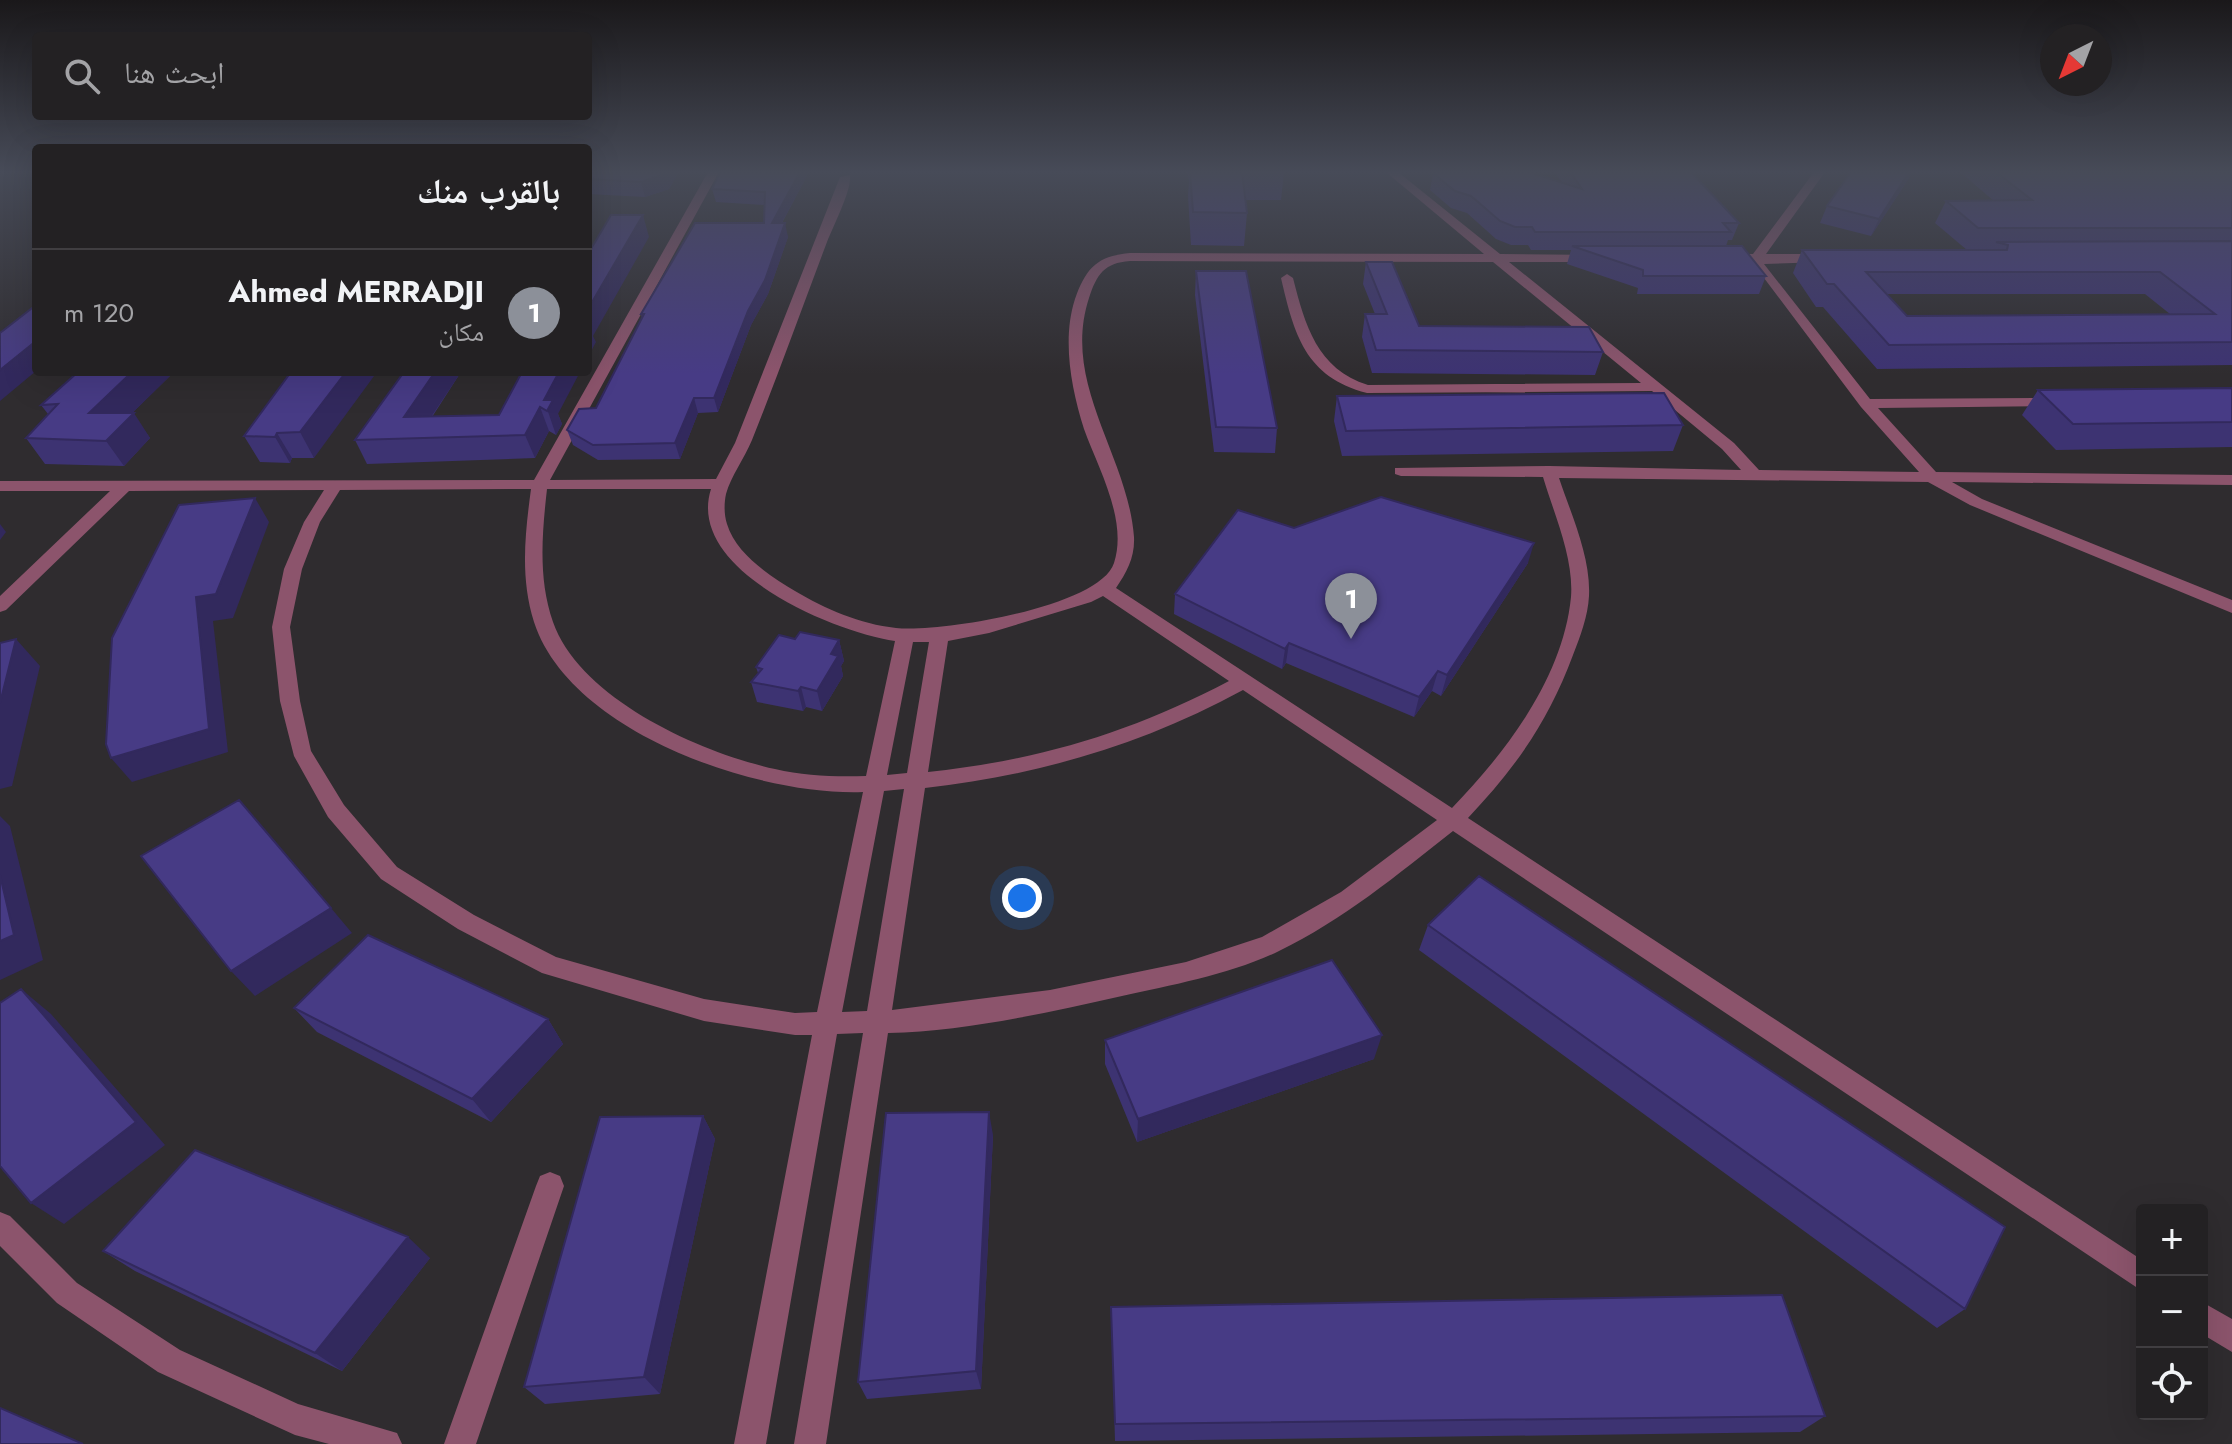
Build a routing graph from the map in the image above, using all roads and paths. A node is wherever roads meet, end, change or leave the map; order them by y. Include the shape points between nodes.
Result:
1 (676, 239) edge
2 (822, 239) edge
3 (1473, 239) edge
4 (1768, 239) edge
5 (1495, 257) junction
6 (1618, 258) edge
7 (1711, 258) edge
8 (1836, 258) edge
9 (1757, 259) junction
10 (1287, 278) dead end
11 (1655, 387) junction
12 (2073, 402) edge
13 (1866, 404) junction
14 (1401, 471) dead end
15 (1549, 471) junction
16 (1752, 472) junction
17 (1933, 478) junction
18 (2232, 480) edge
19 (540, 484) junction
20 (723, 484) junction
21 (125, 485) junction
22 (335, 485) junction
23 (0, 486) edge
24 (1105, 589) junction
25 (0, 606) edge
26 (2232, 607) edge
27 (905, 636) junction
28 (939, 636) junction
29 (1244, 681) junction
30 (915, 780) junction
31 (875, 783) junction
32 (1453, 820) junction
33 (875, 1022) junction
34 (827, 1023) junction
35 (550, 1186) dead end
36 (0, 1226) edge
37 (2140, 1276) edge
38 (2208, 1321) edge
39 (2232, 1337) edge
40 (386, 1444) edge
41 (460, 1444) edge
42 (750, 1444) edge
43 (810, 1444) edge

1 - 19 street
2 - 20 street
3 - 5 street
4 - 9 street
5 - 6 street
5 - 11 street
5 - 24 street via 1130,257 1099,264 1091,271 1074,321 1085,406 1123,517 1126,547 1120,571
7 - 9 street
8 - 9 street
9 - 13 street
10 - 11 street via 1317,360 1328,373 1353,386
11 - 16 street
12 - 13 street
13 - 17 street
14 - 15 street
15 - 16 street
15 - 32 street via 1574,550 1580,595 1572,633 1527,734
16 - 17 street
17 - 18 street
17 - 26 street via 1976,502
19 - 20 street
19 - 22 street
19 - 31 street via 532,532 538,612 557,651 582,684 676,744 743,769 824,784
20 - 27 street via 715,508 721,530 755,573 853,625
21 - 22 street
21 - 23 street
21 - 25 street
22 - 34 street via 312,522 293,569 281,627 290,701 301,751 336,811 389,873 550,966 704,1010 795,1024
24 - 28 street
24 - 29 street
27 - 28 street
27 - 31 street
28 - 30 street
29 - 30 street via 1130,737 1045,763
29 - 32 street
30 - 31 street
30 - 33 street
31 - 34 street
32 - 33 street via 1349,899 1269,945 1186,972 1050,1001
32 - 37 street
33 - 34 street
33 - 43 street
34 - 42 street
35 - 41 street
36 - 40 street via 67,1293 169,1361 295,1419
38 - 39 street

